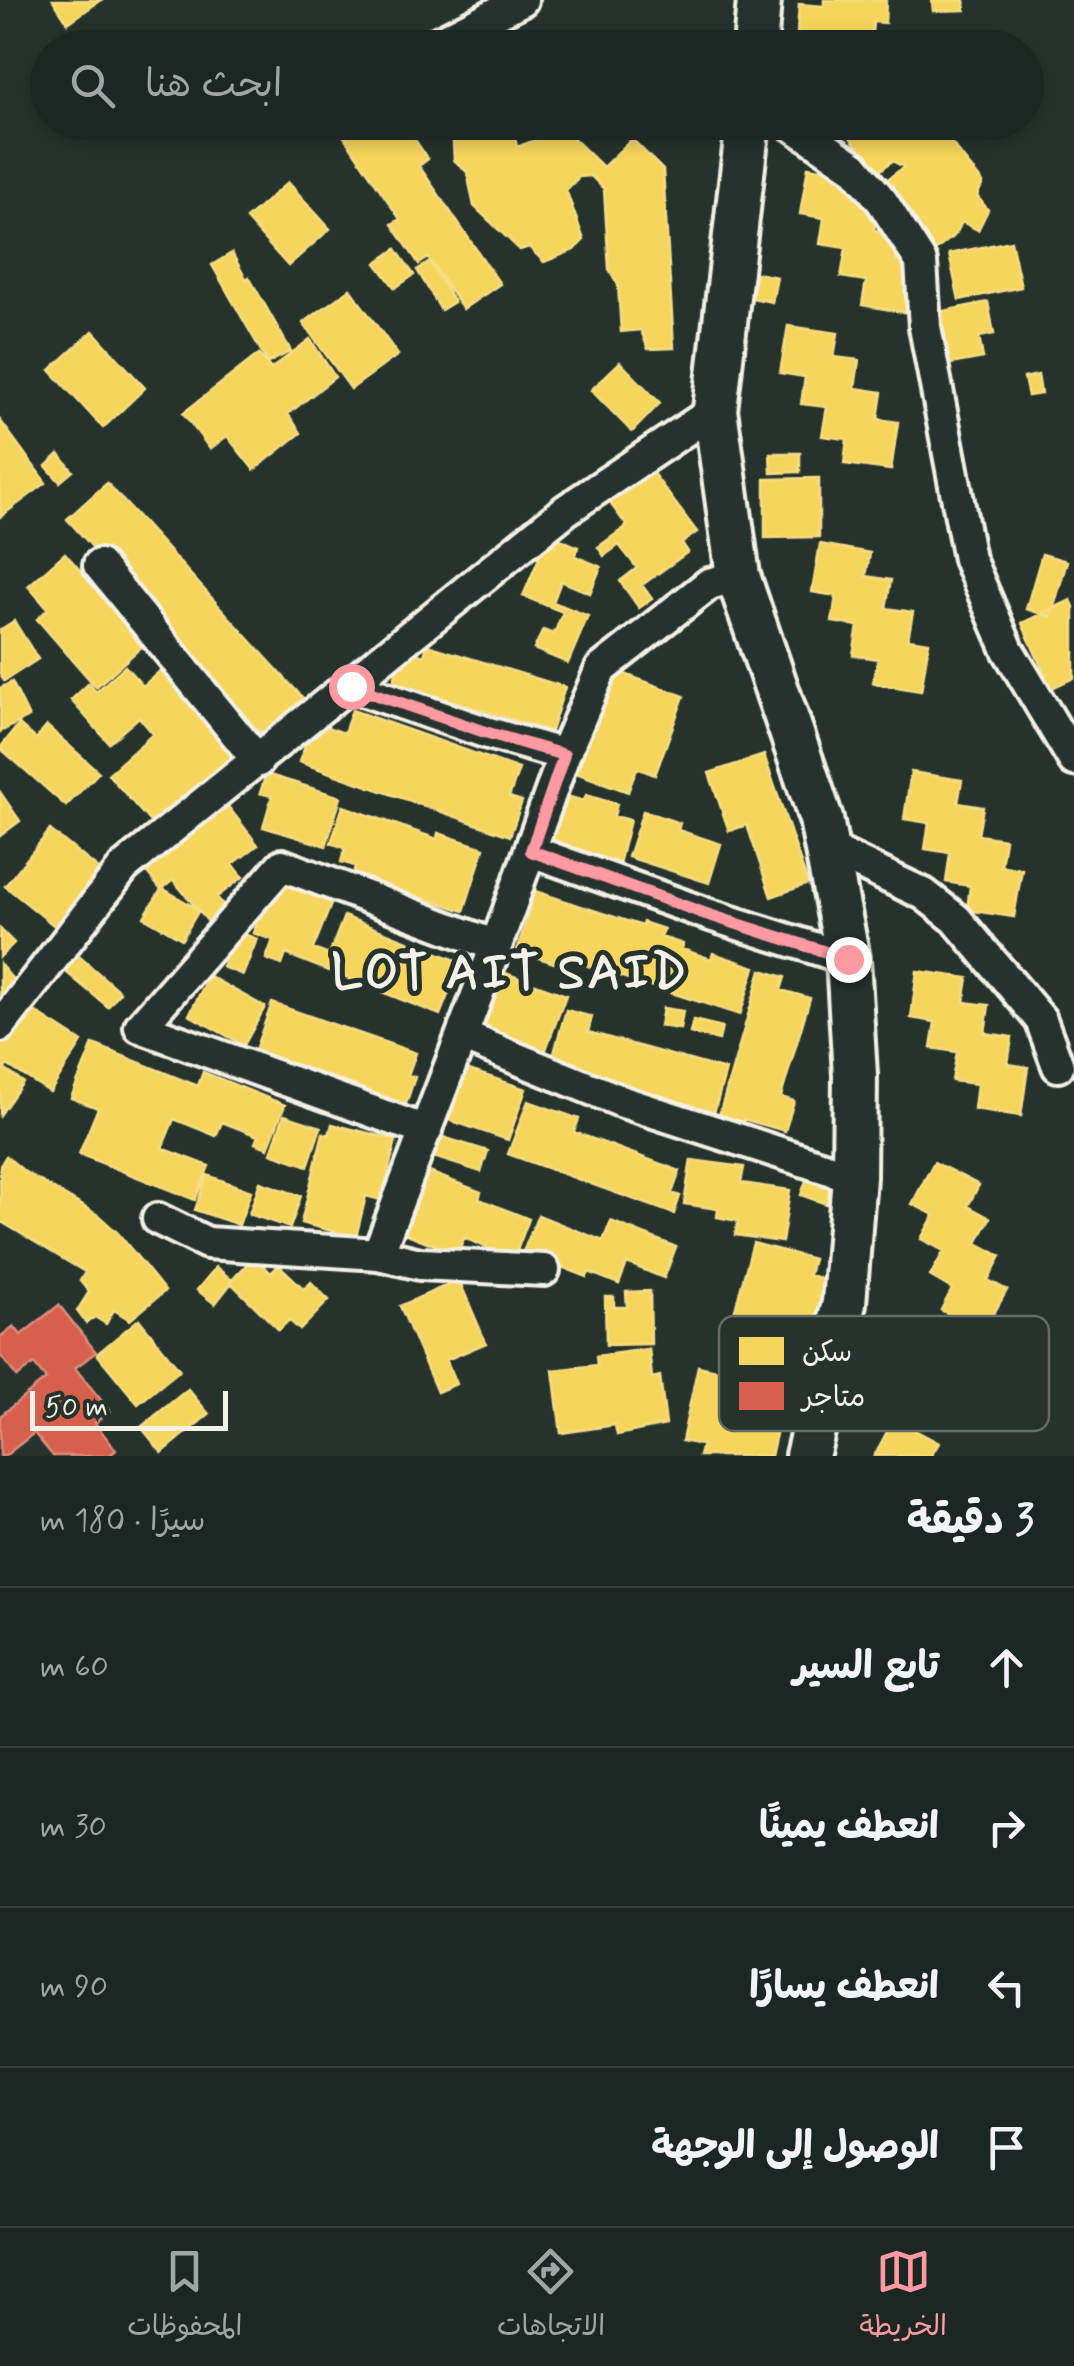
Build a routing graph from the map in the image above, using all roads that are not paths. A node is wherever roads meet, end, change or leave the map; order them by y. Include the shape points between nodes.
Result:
1 (522, 0) edge
2 (759, 0) edge
3 (463, 30) edge
4 (756, 30) edge
5 (746, 140) edge
6 (815, 140) edge
7 (715, 410) junction
8 (99, 565) dead end
9 (738, 576) junction
10 (351, 686) junction
11 (564, 755) junction
12 (1074, 760) edge
13 (258, 761) junction
14 (826, 848) junction
15 (531, 851) junction
16 (496, 946) junction
17 (848, 959) junction
18 (0, 1026) edge
19 (462, 1036) junction
20 (1058, 1066) dead end
21 (426, 1131) junction
22 (854, 1177) junction
23 (158, 1219) dead end
24 (378, 1254) junction
25 (544, 1270) dead end
26 (841, 1316) edge
27 (814, 1431) edge
28 (808, 1456) edge

1 - 3 street
2 - 4 street
5 - 7 street
6 - 12 street via 854,166 921,262 925,327 969,559 1008,650
7 - 9 street
7 - 10 street via 566,510
8 - 13 street
9 - 11 street via 709,584 601,670
9 - 14 street
10 - 11 street
10 - 13 street
11 - 15 street
13 - 18 street via 124,867
14 - 17 street
14 - 20 street via 924,894 956,919 1041,1020
15 - 16 street
15 - 17 street
16 - 19 street
16 - 21 street via 282,865 140,1027
17 - 22 street
19 - 21 street
19 - 22 street via 623,1102
21 - 24 street
22 - 26 street
23 - 24 street via 208,1243
24 - 25 street via 420,1264
27 - 28 street

